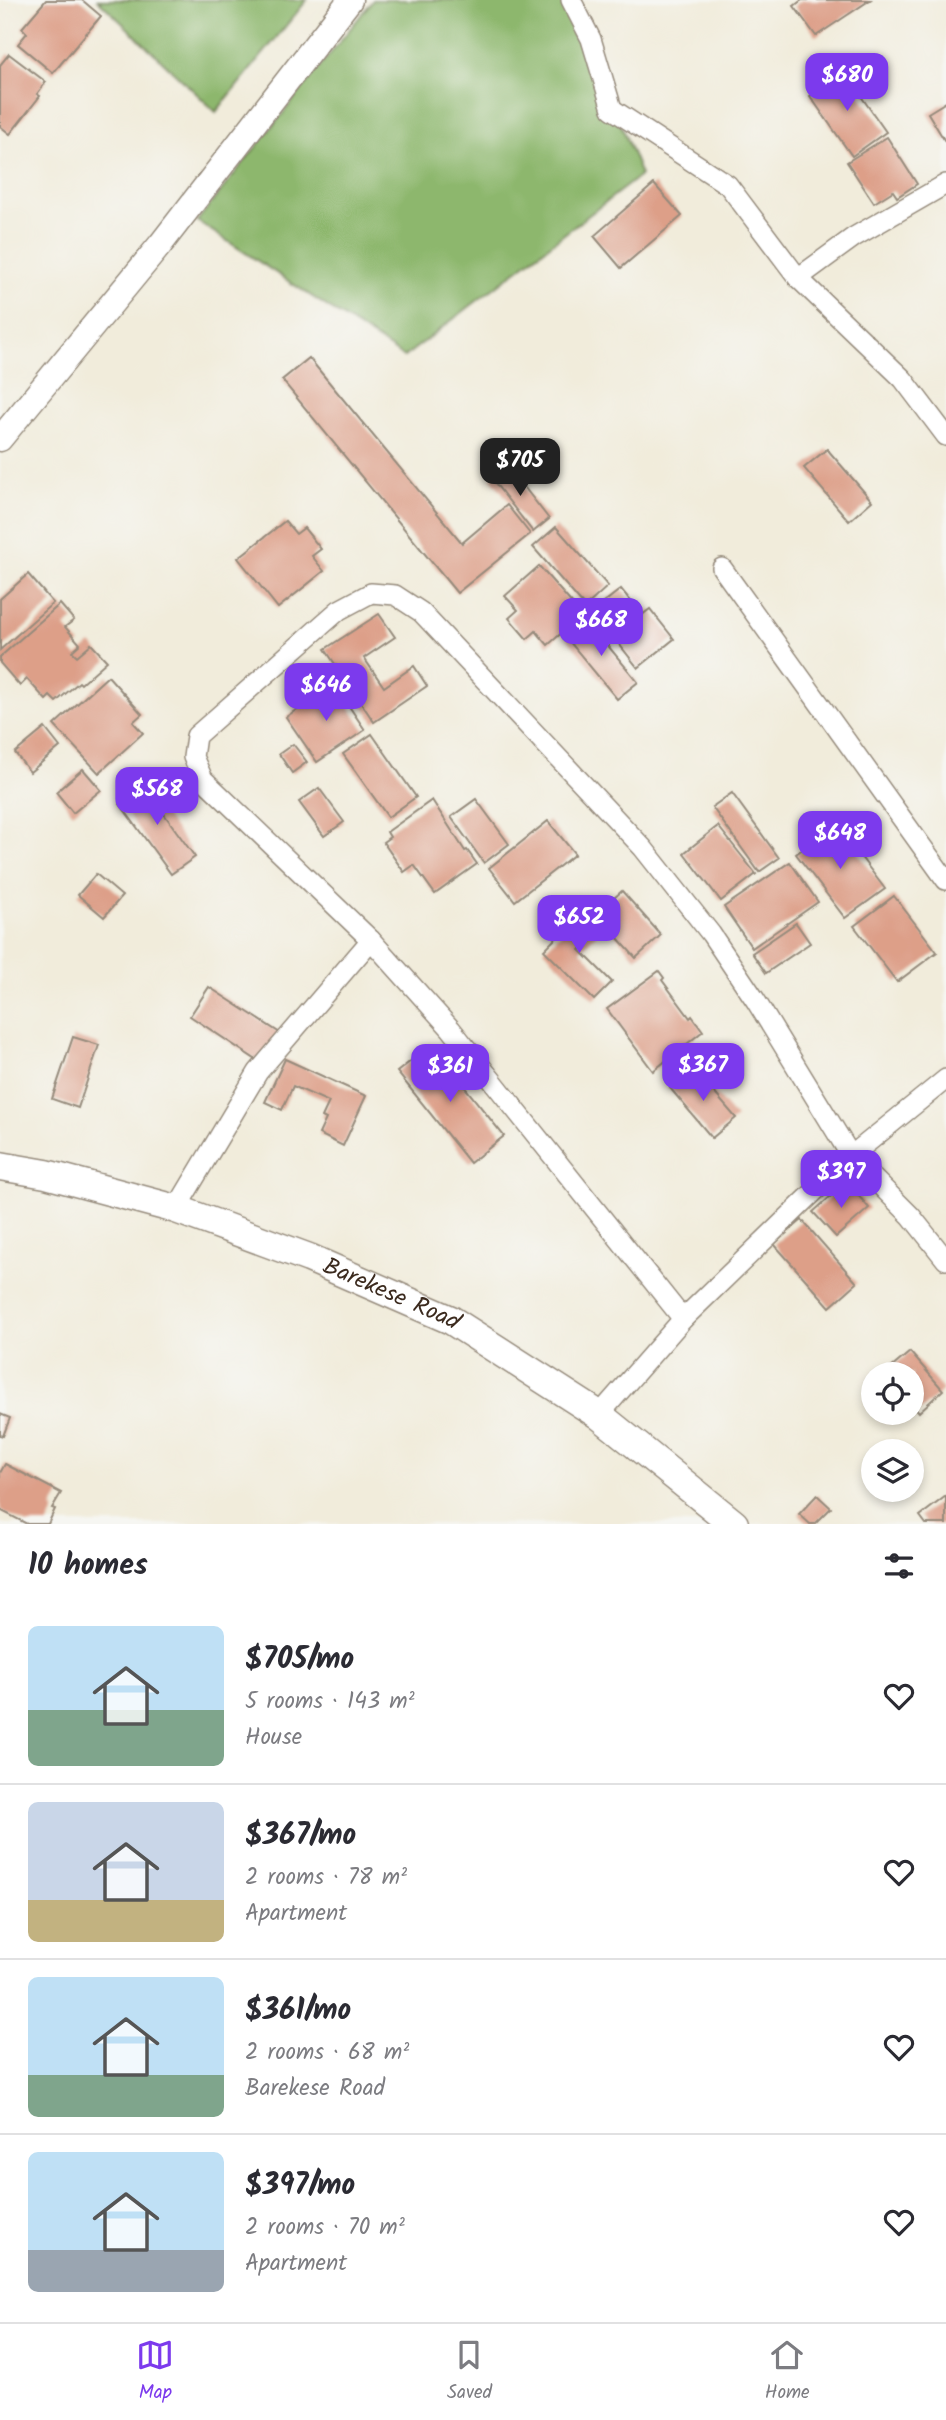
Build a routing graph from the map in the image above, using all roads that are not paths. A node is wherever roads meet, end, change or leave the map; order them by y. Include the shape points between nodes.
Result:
1 (350, 0) edge
2 (571, 0) edge
3 (946, 184) edge
4 (798, 278) junction
5 (946, 436) edge
6 (0, 439) edge
7 (722, 568) dead end
8 (946, 880) edge
9 (372, 940) junction
10 (946, 1079) edge
11 (851, 1156) junction
12 (0, 1166) edge
13 (176, 1209) junction
14 (946, 1260) edge
15 (683, 1319) junction
16 (599, 1415) junction
17 (734, 1524) edge

1 - 6 street via 160,245
2 - 4 street via 592,39 612,109 728,185
3 - 4 street via 854,237
4 - 5 street via 903,379
7 - 8 street
9 - 11 street via 203,779 193,757 196,736 340,610 371,593 395,595 421,612 643,848 711,933
9 - 13 street via 258,1072
9 - 15 street via 451,1028
10 - 11 street
11 - 14 street via 911,1216
11 - 15 street
12 - 13 main road, Barekese Road
13 - 16 main road, Barekese Road via 309,1258 452,1320
15 - 16 street
16 - 17 main road, Barekese Road

